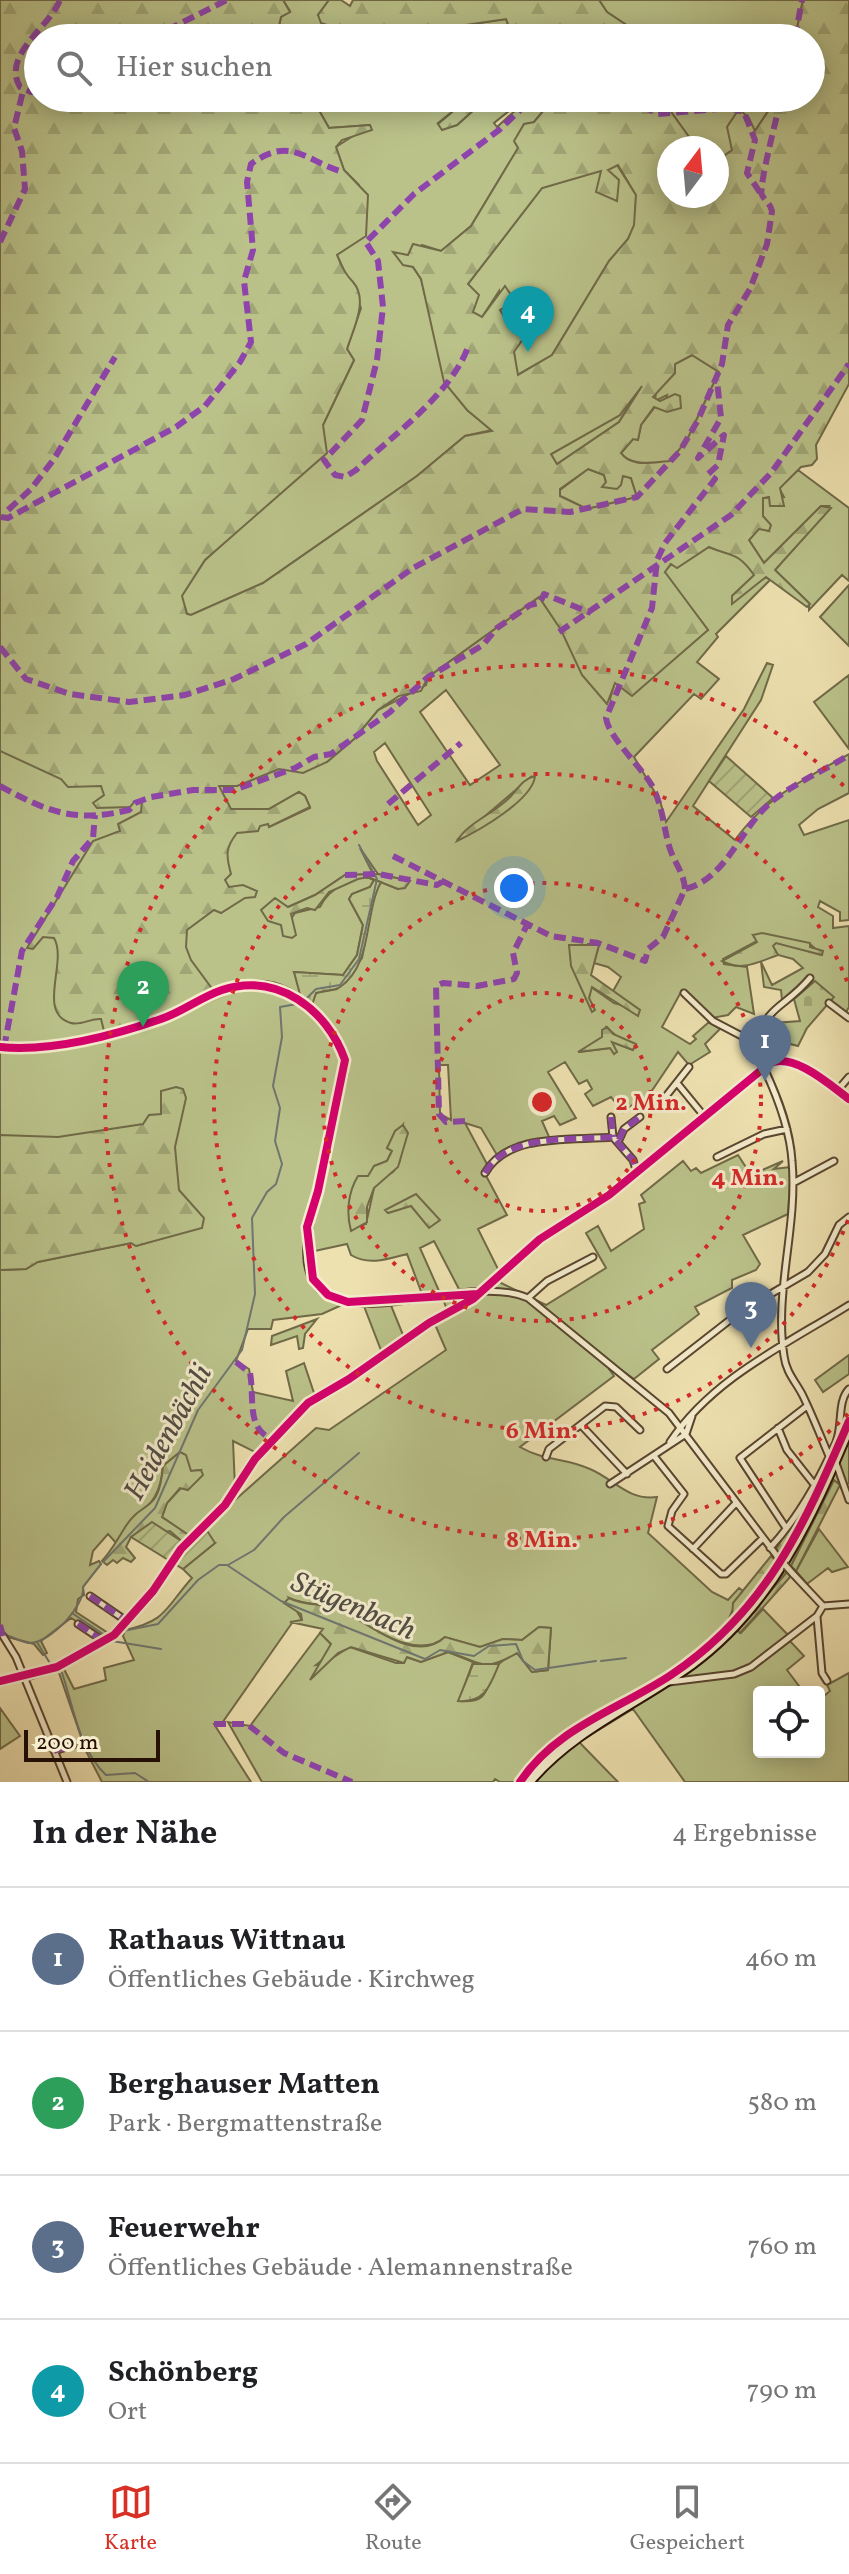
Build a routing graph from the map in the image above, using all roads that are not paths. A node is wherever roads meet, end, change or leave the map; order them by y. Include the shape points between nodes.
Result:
1 (810, 978) dead end
2 (684, 993) dead end
3 (829, 1003) dead end
4 (849, 1018) edge
5 (755, 1043) junction
6 (0, 1047) edge
7 (770, 1063) junction
8 (689, 1067) dead end
9 (764, 1068) junction
10 (849, 1077) edge
11 (677, 1083) junction
12 (837, 1091) junction
13 (849, 1099) edge
14 (659, 1105) dead end
15 (611, 1117) dead end
16 (640, 1117) dead end
17 (704, 1117) junction
18 (787, 1129) junction
19 (616, 1138) junction
20 (717, 1157) dead end
21 (834, 1161) dead end
22 (485, 1173) dead end
23 (637, 1173) junction
24 (793, 1183) junction
25 (849, 1217) edge
26 (593, 1257) dead end
27 (495, 1277) junction
28 (781, 1288) junction
29 (502, 1289) junction
30 (478, 1294) junction
31 (528, 1298) junction
32 (849, 1305) edge
33 (783, 1345) junction
34 (667, 1369) dead end
35 (849, 1389) edge
36 (807, 1406) junction
37 (693, 1415) junction
38 (581, 1425) junction
39 (680, 1426) junction
40 (778, 1428) junction
41 (640, 1430) dead end
42 (849, 1430) edge
43 (686, 1434) junction
44 (670, 1442) junction
45 (654, 1456) junction
46 (546, 1457) dead end
47 (832, 1459) junction
48 (627, 1474) junction
49 (813, 1483) junction
50 (610, 1484) dead end
51 (849, 1500) edge
52 (735, 1504) junction
53 (214, 1517) dead end
54 (786, 1528) junction
55 (762, 1539) junction
56 (770, 1548) junction
57 (693, 1549) junction
58 (90, 1596) dead end
59 (849, 1604) edge
60 (823, 1606) junction
61 (817, 1616) junction
62 (125, 1620) junction
63 (78, 1624) dead end
64 (3, 1636) dead end
65 (105, 1642) junction
66 (691, 1665) junction
67 (701, 1676) junction
68 (24, 1678) junction
69 (827, 1681) dead end
70 (664, 1683) junction
71 (73, 1745) dead end
72 (54, 1751) junction
73 (67, 1782) edge
74 (530, 1782) edge

1 - 5 street via 767,1013
2 - 5 street via 713,1021
3 - 4 street
5 - 7 street
6 - 30 street via 47,1046 136,1027 228,988 263,985 282,990 318,1015 345,1060 307,1227 308,1260 317,1286 328,1295 355,1302
7 - 9 street
7 - 12 street via 791,1063
8 - 11 street
9 - 17 street
9 - 18 street
10 - 12 street
11 - 14 street
11 - 17 street
12 - 13 street
15 - 19 street
16 - 19 street
17 - 23 street
18 - 20 street
18 - 24 street
19 - 22 street via 534,1142 497,1156
19 - 23 street
21 - 24 street
23 - 27 street via 540,1239
24 - 28 street
25 - 28 street via 814,1267
26 - 31 street via 547,1281
27 - 29 street
27 - 30 street
28 - 33 street
28 - 34 street via 701,1339
29 - 30 street
29 - 31 street
31 - 39 street via 577,1334
32 - 33 street
33 - 36 street via 787,1371
33 - 37 street via 720,1385
35 - 47 street via 843,1395
36 - 40 street
36 - 47 street
37 - 39 street
37 - 43 street
38 - 41 street via 610,1404
38 - 46 street
38 - 48 street
39 - 43 street
39 - 44 street
40 - 49 street via 787,1450
40 - 54 street via 739,1462
42 - 47 main road
43 - 44 street
43 - 52 street
44 - 45 street
45 - 48 street
45 - 57 street via 684,1494 668,1526
47 - 49 street
47 - 51 street
47 - 66 main road via 799,1540 773,1580 740,1622
48 - 50 street
49 - 54 street
52 - 55 street
52 - 57 street
53 - 62 street
54 - 56 street
55 - 56 street
55 - 57 street via 723,1575
56 - 60 street, bridge
58 - 62 street
59 - 60 street
60 - 61 street
61 - 67 street via 751,1667
61 - 69 street
62 - 65 street
63 - 65 street
64 - 68 street
65 - 68 street
66 - 67 street
66 - 70 main road
67 - 70 street
68 - 72 street
70 - 74 main road via 583,1732
71 - 72 street
72 - 73 street

